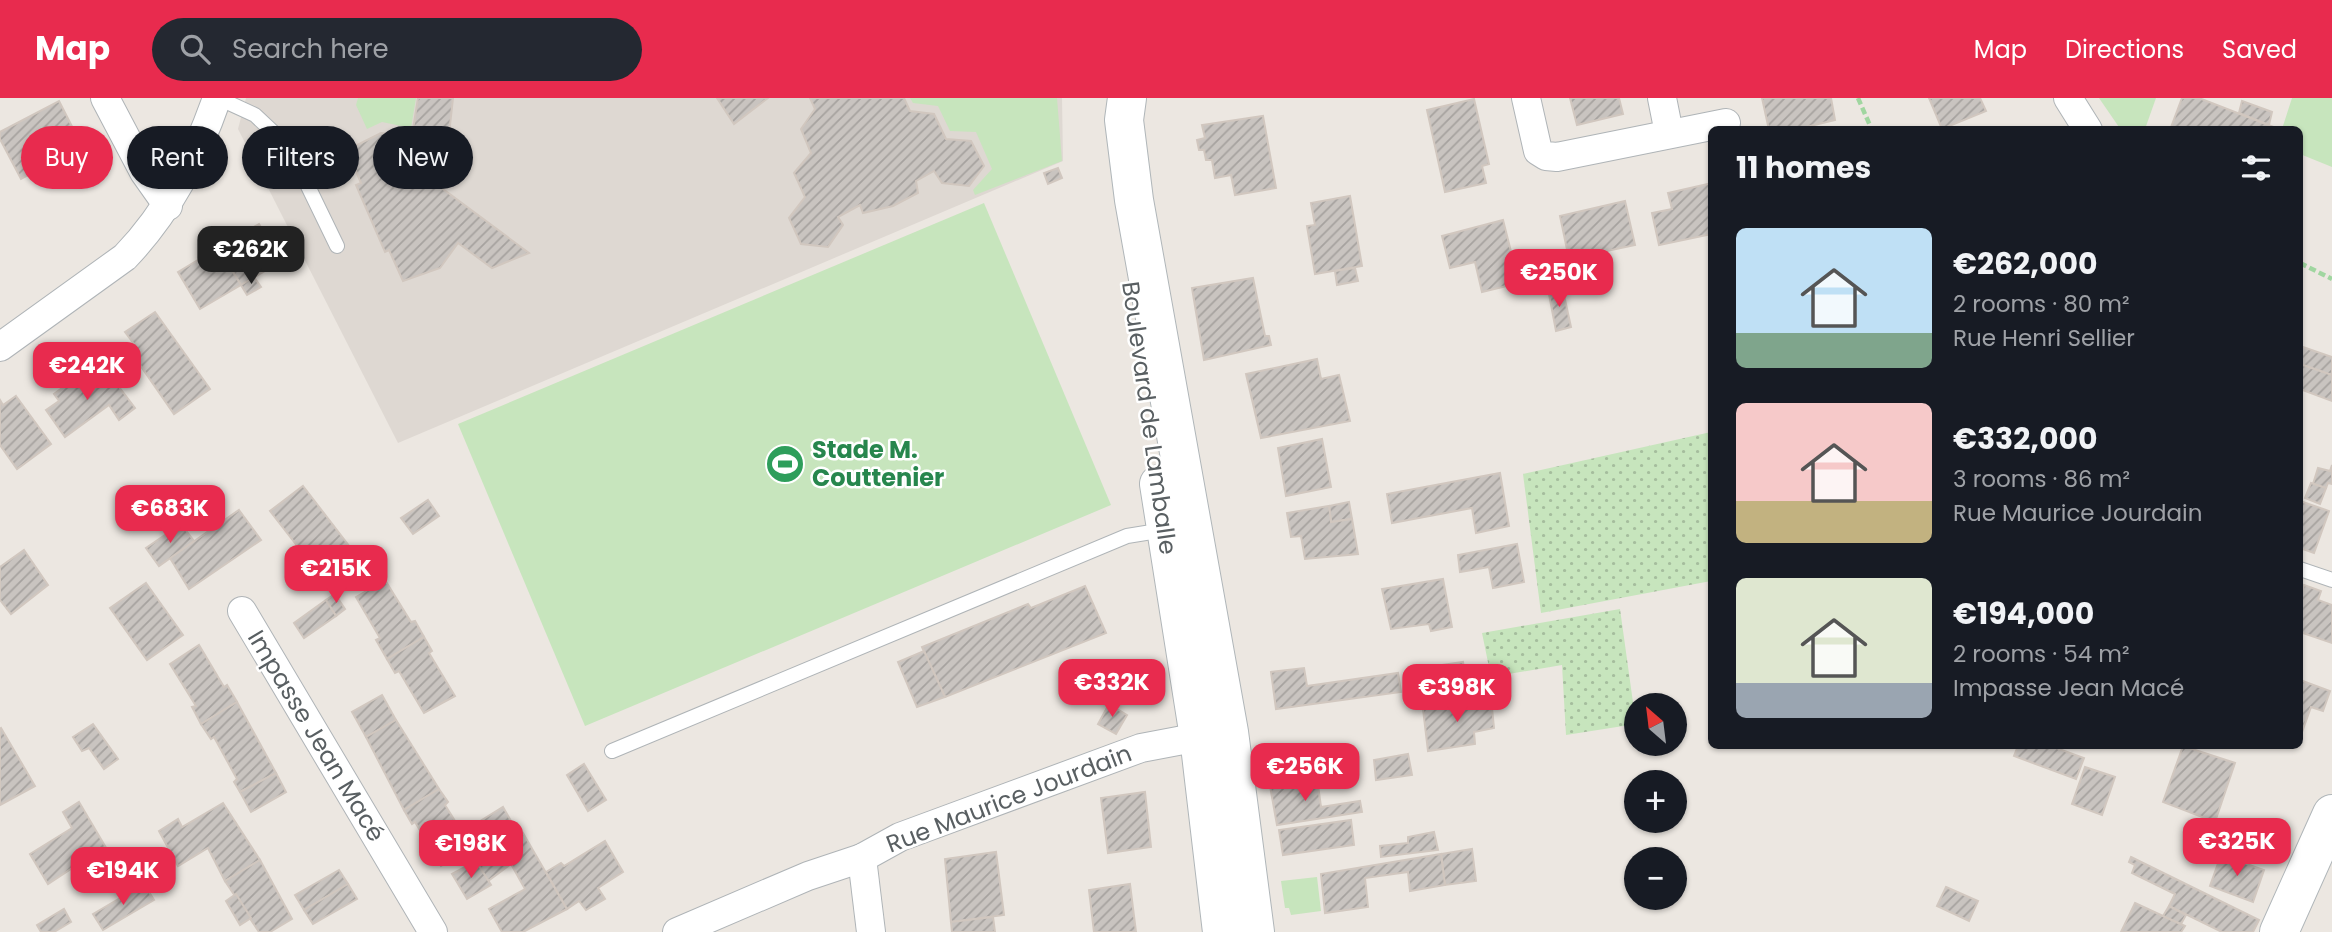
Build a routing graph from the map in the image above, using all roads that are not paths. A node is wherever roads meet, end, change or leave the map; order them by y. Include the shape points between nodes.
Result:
1 (105, 98) edge
2 (218, 98) edge
3 (1106, 98) edge
4 (1127, 98) edge
5 (1526, 98) edge
6 (1662, 98) edge
7 (2068, 98) edge
8 (1726, 123) dead end
9 (1708, 126) edge
10 (1709, 126) edge
11 (2086, 126) edge
12 (1669, 133) junction
13 (167, 206) junction
14 (337, 246) dead end
15 (0, 347) edge
16 (1164, 530) junction
17 (2303, 570) edge
18 (2332, 580) edge
19 (242, 611) dead end
20 (1214, 735) junction
21 (612, 751) dead end
22 (2332, 814) edge
23 (862, 858) junction
24 (433, 932) edge
25 (677, 932) edge
26 (871, 932) edge
27 (1222, 932) edge
28 (1255, 932) edge
29 (2279, 932) edge

1 - 13 street
2 - 13 street via 200,148
2 - 14 lane via 255,114 289,147
3 - 16 street, Boulevard de Lamballe via 1105,126 1158,455
4 - 20 street, Boulevard de Lamballe via 1125,120 1134,200
5 - 12 street via 1538,151 1546,156 1557,158
6 - 12 street
7 - 11 street
8 - 10 street
9 - 12 street
13 - 15 street via 125,257
16 - 20 street, Boulevard de Lamballe
16 - 21 lane via 1127,536
17 - 18 lane
19 - 24 street, Impasse Jean Macé
20 - 23 street, Rue Maurice Jourdain via 1141,748 900,838
20 - 27 street, Boulevard de Lamballe
20 - 28 street, Boulevard de Lamballe
22 - 29 street
23 - 25 street, Rue Maurice Jourdain
23 - 26 street, Rue Maurice Jourdain

